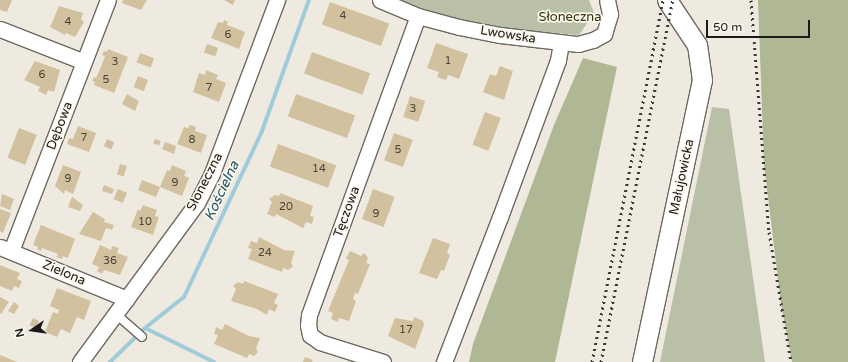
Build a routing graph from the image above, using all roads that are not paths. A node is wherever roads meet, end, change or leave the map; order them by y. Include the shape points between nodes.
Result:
1 (108, 0) edge
2 (277, 0) edge
3 (380, 0) edge
4 (607, 0) edge
5 (668, 0) edge
6 (418, 16) junction
7 (0, 29) edge
8 (561, 43) junction
9 (84, 62) junction
10 (6, 249) edge
11 (127, 299) junction
12 (117, 314) junction
13 (142, 337) dead end
14 (80, 362) edge
15 (383, 362) edge
16 (444, 362) edge
17 (642, 362) edge

1 - 9 street, Dębowa
2 - 11 street, Słoneczna via 212,174 197,203
3 - 6 street, Lwowska
4 - 8 street, Lwowska via 610,14 604,34 584,43
5 - 17 street, Małujowicka via 697,45 702,80
6 - 8 street, Lwowska via 486,33
6 - 15 street, Tęczowa via 309,315 310,335 320,342
7 - 9 street
8 - 16 street via 558,60 503,210
9 - 10 street, Dębowa
10 - 11 street, Zielona
11 - 12 street, Słoneczna
12 - 13 lane
12 - 14 street, Słoneczna

